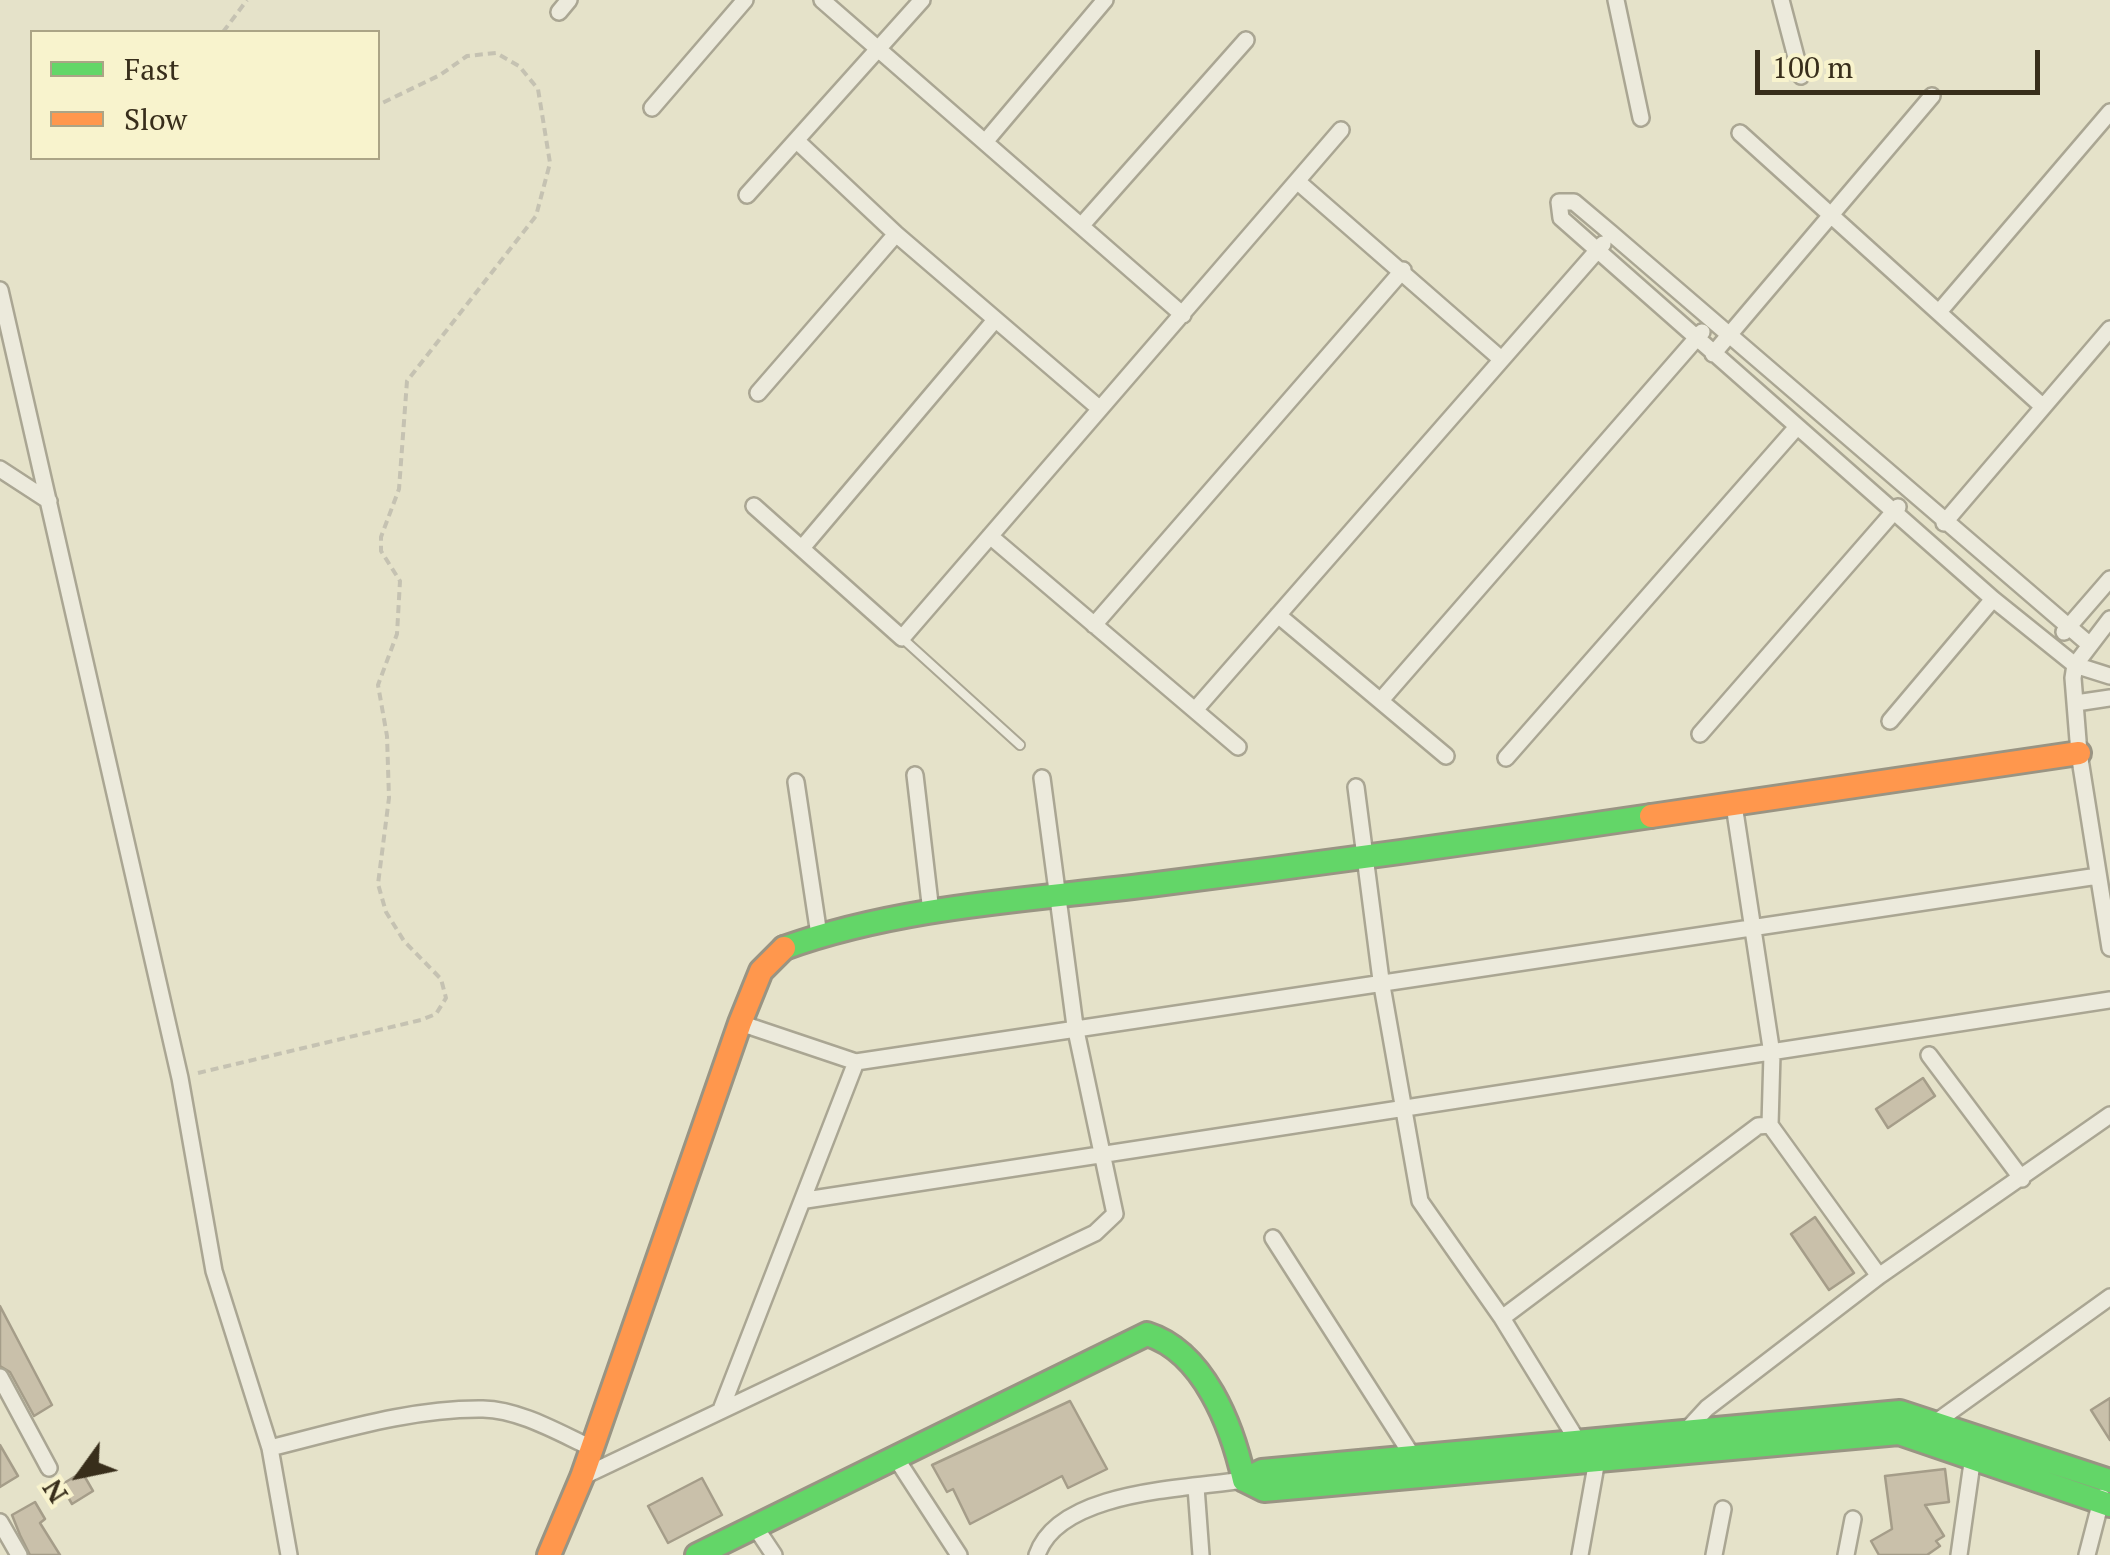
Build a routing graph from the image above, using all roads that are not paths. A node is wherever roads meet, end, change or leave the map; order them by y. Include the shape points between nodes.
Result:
1 (745, 0) edge
2 (822, 0) edge
3 (922, 0) edge
4 (1105, 0) edge
5 (1616, 0) edge
6 (1780, 0) edge
7 (1246, 40) dead end
8 (879, 48) junction
9 (1801, 76) dead end
10 (1932, 96) dead end
11 (652, 108) dead end
12 (2110, 112) edge
13 (1641, 118) dead end
14 (1341, 130) dead end
15 (1740, 133) dead end
16 (797, 141) junction
17 (985, 142) junction
18 (1297, 182) junction
19 (747, 195) dead end
20 (1830, 213) junction
21 (1081, 226) junction
22 (896, 234) junction
23 (1612, 234) junction
24 (1597, 251) junction
25 (1402, 270) junction
26 (0, 290) edge
27 (1939, 312) junction
28 (1183, 316) junction
29 (995, 320) junction
30 (1710, 320) junction
31 (2110, 329) edge
32 (1727, 334) junction
33 (1696, 340) junction
34 (1713, 354) junction
35 (1502, 360) junction
36 (758, 392) dead end
37 (2041, 405) junction
38 (1100, 409) junction
39 (1796, 428) junction
40 (0, 469) edge
41 (1909, 492) junction
42 (49, 501) junction
43 (754, 506) dead end
44 (1894, 512) junction
45 (1944, 523) junction
46 (990, 536) junction
47 (802, 548) junction
48 (2110, 579) edge
49 (1993, 599) junction
50 (1278, 615) junction
51 (2110, 620) edge
52 (1094, 624) junction
53 (2067, 627) junction
54 (902, 638) junction
55 (2090, 645) junction
56 (2053, 647) junction
57 (2074, 665) junction
58 (2110, 676) edge
59 (1382, 698) junction
60 (2110, 698) edge
61 (2076, 702) junction
62 (1194, 710) junction
63 (1890, 720) dead end
64 (1700, 734) dead end
65 (1020, 745) dead end
66 (1238, 747) dead end
67 (2079, 753) junction
68 (1446, 756) dead end
69 (1506, 758) dead end
70 (915, 775) dead end
71 (1042, 778) dead end
72 (796, 782) dead end
73 (1356, 787) dead end
74 (1734, 805) junction
75 (1365, 858) junction
76 (2098, 876) junction
77 (1059, 898) junction
78 (930, 912) junction
79 (1757, 928) junction
80 (819, 935) junction
81 (2110, 948) edge
82 (1381, 980) junction
83 (2110, 1000) edge
84 (740, 1023) junction
85 (1075, 1026) junction
86 (1772, 1054) junction
87 (1929, 1055) dead end
88 (856, 1062) junction
89 (1405, 1111) junction
90 (2110, 1115) edge
91 (1770, 1126) junction
92 (1102, 1154) junction
93 (2022, 1179) junction
94 (806, 1200) junction
95 (1273, 1238) dead end
96 (1879, 1276) junction
97 (2110, 1297) edge
98 (1502, 1318) junction
99 (0, 1377) edge
100 (722, 1407) junction
101 (1936, 1422) junction
102 (1578, 1440) junction
103 (1678, 1443) junction
104 (270, 1448) junction
105 (592, 1448) junction
106 (894, 1455) junction
107 (1973, 1456) junction
108 (1413, 1457) junction
109 (1597, 1460) junction
110 (50, 1468) dead end
111 (582, 1477) junction
112 (1244, 1480) junction
113 (1196, 1488) junction
114 (2107, 1494) edge
115 (1723, 1509) dead end
116 (1853, 1519) dead end
117 (0, 1522) edge
118 (754, 1525) junction
119 (19, 1555) edge
120 (289, 1555) edge
121 (549, 1555) edge
122 (696, 1555) edge
123 (774, 1555) edge
124 (959, 1555) edge
125 (1037, 1555) edge
126 (1201, 1555) edge
127 (1580, 1555) edge
128 (1714, 1555) edge
129 (1846, 1555) edge
130 (1959, 1555) edge
131 (2087, 1555) edge

1 - 11 street
2 - 8 street
3 - 8 street
4 - 17 street
5 - 13 street
6 - 9 street
7 - 21 street
8 - 16 street
8 - 17 street
10 - 20 street
12 - 27 street
14 - 18 street
15 - 20 street
16 - 19 street
16 - 22 street
17 - 21 street
18 - 25 street
18 - 28 street
20 - 27 street
20 - 32 street
21 - 28 street
22 - 29 street
22 - 36 street
23 - 24 street
23 - 24 street via 1574,202 1559,202 1561,218
23 - 30 street
24 - 33 street
24 - 35 street
25 - 35 street
25 - 52 street
26 - 42 street
27 - 37 street
28 - 38 street
29 - 38 street
29 - 47 street
30 - 32 street
30 - 33 street
31 - 37 street
32 - 34 street
32 - 41 street
33 - 34 street
33 - 59 street
34 - 39 street
35 - 50 street
37 - 45 street
38 - 46 street
39 - 44 street
39 - 69 street
40 - 42 street
41 - 44 street
41 - 45 street
42 - 104 street via 180,1078 214,1271
43 - 47 street
44 - 49 street
44 - 64 street
45 - 53 street
46 - 52 street
46 - 54 street
47 - 54 street
48 - 53 street
49 - 56 street
49 - 63 street
50 - 59 street
50 - 62 street
51 - 55 street
52 - 62 street
53 - 55 street
53 - 56 street
54 - 65 lane
55 - 57 street
56 - 57 street
57 - 58 street
57 - 61 street
59 - 68 street
60 - 61 street
61 - 67 street
62 - 66 street
67 - 74 street
67 - 76 street
70 - 78 street
71 - 77 street
72 - 80 street
73 - 75 street
74 - 75 street
74 - 79 street
75 - 77 street
75 - 82 street
76 - 79 street
76 - 81 street
77 - 78 street
77 - 85 street
78 - 80 street
79 - 82 street
79 - 86 street
80 - 84 street via 769,958
82 - 85 street
82 - 89 street
83 - 86 street
84 - 88 street
84 - 105 street
85 - 88 street
85 - 92 street
86 - 89 street
86 - 91 street
87 - 93 street
88 - 94 street
89 - 92 street
89 - 98 street via 1420,1200
90 - 93 street
91 - 96 street
91 - 98 street via 1758,1126
92 - 94 street
92 - 100 street via 1115,1214 1107,1225
93 - 96 street
94 - 100 street
95 - 108 street
96 - 103 street via 1707,1408
97 - 101 street
98 - 102 street
99 - 110 street
100 - 111 street
101 - 103 street via 1900,1412 1864,1414
101 - 114 street
102 - 103 street
102 - 108 street
103 - 107 street via 1900,1433
103 - 109 street
104 - 105 street via 397,1418 486,1409 533,1420
104 - 120 street
105 - 111 street
106 - 112 street via 1125,1342 1155,1334 1178,1349 1207,1389 1238,1443
106 - 118 street
106 - 124 street
107 - 114 street
107 - 130 street
108 - 112 street via 1262,1471
109 - 112 street via 1264,1490
109 - 127 street
111 - 121 street
112 - 113 street
113 - 125 street via 1086,1510 1050,1530
113 - 126 street
114 - 131 street
115 - 128 street
116 - 129 street
117 - 119 street
118 - 122 street
118 - 123 street

